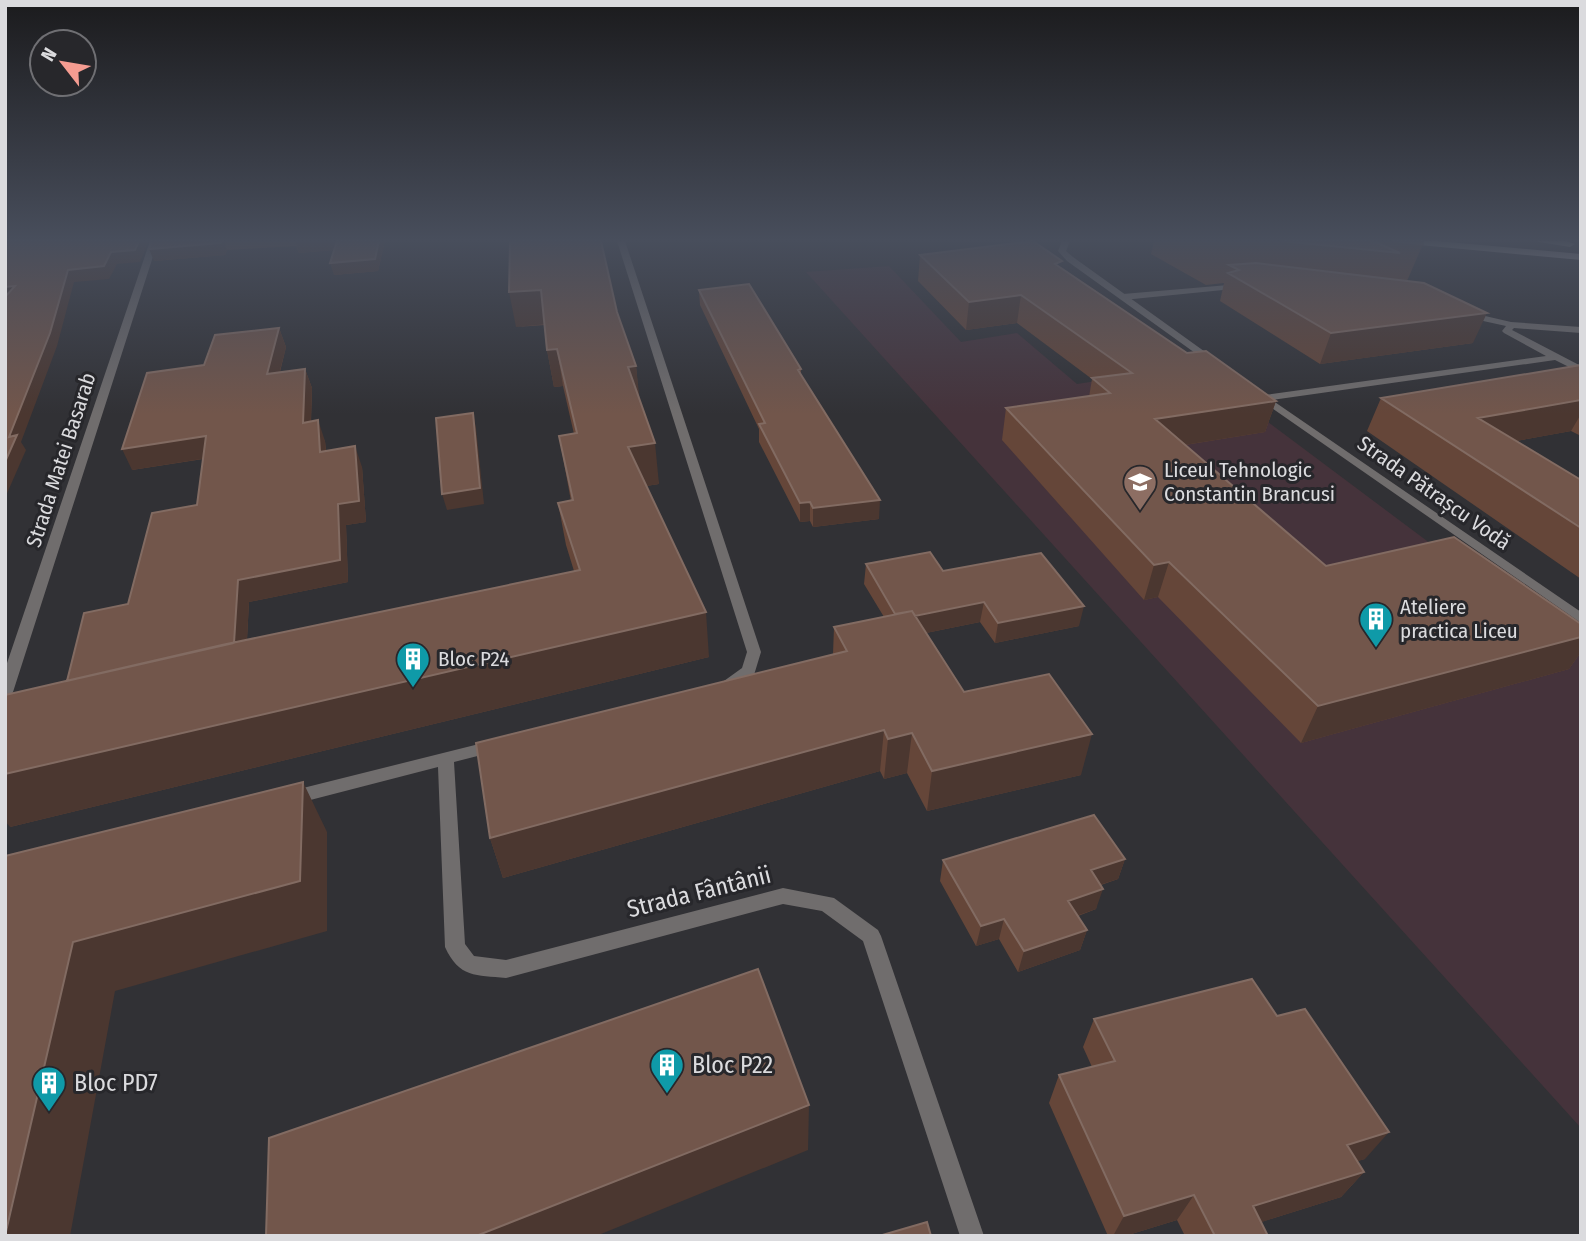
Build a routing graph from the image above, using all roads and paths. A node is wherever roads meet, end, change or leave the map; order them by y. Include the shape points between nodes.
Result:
1 (136, 299) edge
2 (640, 299) edge
3 (1126, 299) edge
4 (1457, 313) edge
5 (1511, 325) junction
6 (1581, 330) edge
7 (1556, 358) junction
8 (1223, 369) edge
9 (1581, 370) edge
10 (1254, 391) edge
11 (1265, 398) junction
12 (1581, 619) edge
13 (713, 690) edge
14 (5, 692) edge
15 (513, 742) edge
16 (446, 759) junction
17 (272, 803) edge
18 (972, 1236) edge

1 - 14 street, Strada Matei Basarab
2 - 13 street via 754,652 749,671
3 - 8 street
4 - 5 street
5 - 6 street
5 - 7 street via 1507,331 1517,339
7 - 9 street
7 - 11 street
10 - 11 street, Strada Pătrașcu Vodă
11 - 12 street, Strada Pătrașcu Vodă
15 - 16 street
16 - 17 street
16 - 18 street, Strada Fântânii via 455,947 469,965 506,969 783,896 827,904 871,936

